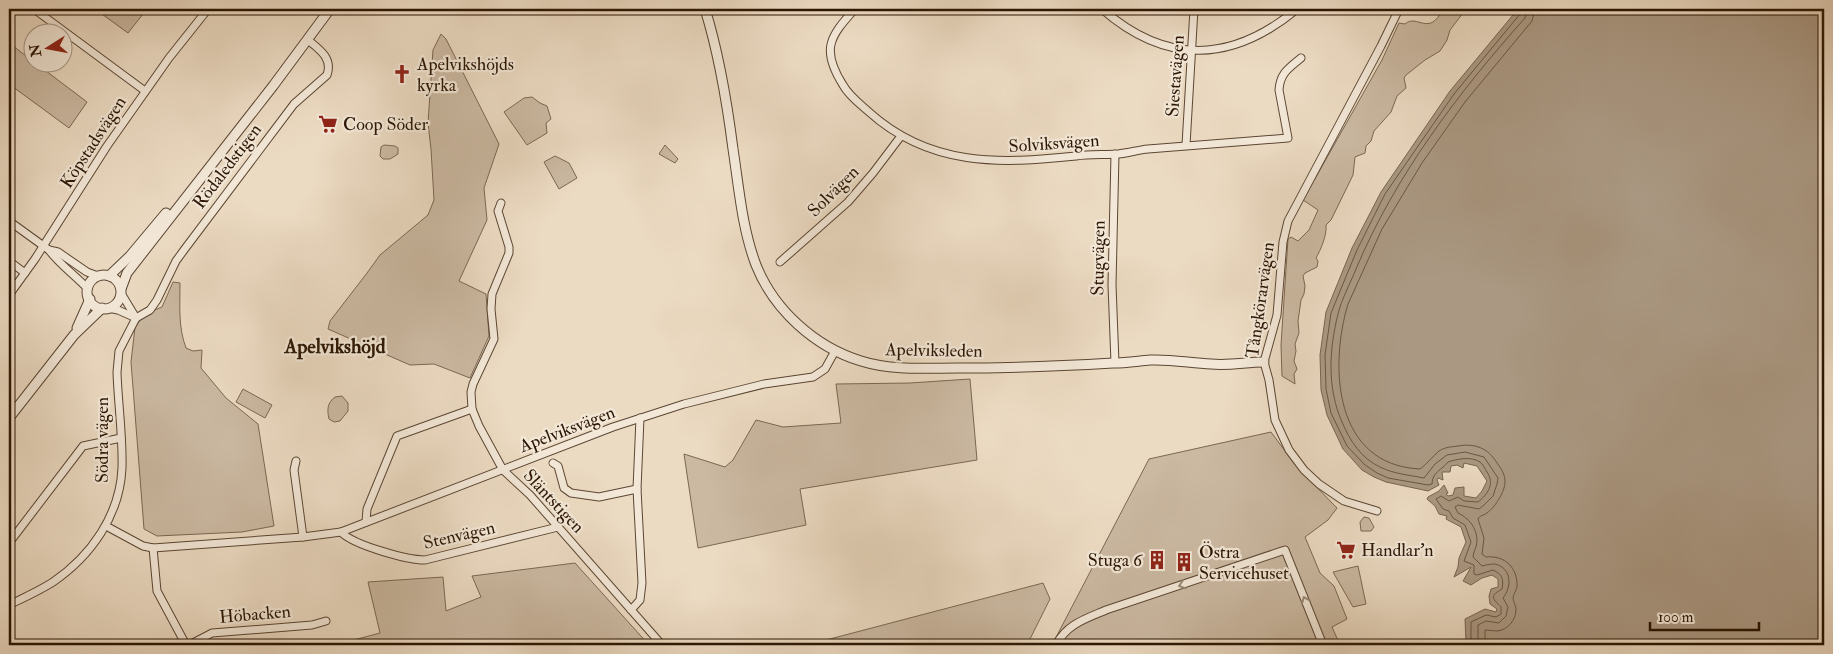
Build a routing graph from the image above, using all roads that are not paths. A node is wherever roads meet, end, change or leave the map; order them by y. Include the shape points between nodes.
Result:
1 (34, 9) edge
2 (208, 9) edge
3 (330, 9) edge
4 (705, 9) edge
5 (855, 9) edge
6 (1102, 9) edge
7 (1194, 9) edge
8 (1297, 9) edge
9 (1399, 9) edge
10 (308, 40) junction
11 (1192, 51) junction
12 (1302, 58) dead end
13 (145, 91) junction
14 (901, 136) junction
15 (1186, 146) junction
16 (1115, 154) junction
17 (196, 184) junction
18 (501, 203) dead end
19 (9, 221) edge
20 (46, 248) junction
21 (9, 260) edge
22 (780, 262) dead end
23 (25, 273) junction
24 (98, 276) junction
25 (109, 276) junction
26 (88, 289) junction
27 (121, 291) junction
28 (9, 295) edge
29 (90, 299) junction
30 (105, 308) junction
31 (136, 318) junction
32 (74, 335) junction
33 (836, 351) junction
34 (1264, 362) junction
35 (1115, 363) junction
36 (472, 409) junction
37 (9, 418) edge
38 (640, 418) junction
39 (121, 438) junction
40 (296, 461) dead end
41 (553, 463) dead end
42 (503, 470) junction
43 (637, 489) junction
44 (1376, 511) dead end
45 (366, 522) junction
46 (106, 526) junction
47 (558, 527) junction
48 (341, 532) junction
49 (303, 537) junction
50 (9, 543) edge
51 (153, 548) junction
52 (9, 605) edge
53 (631, 610) junction
54 (326, 621) dead end
55 (187, 645) edge
56 (662, 645) edge
57 (1056, 645) edge
58 (1323, 645) edge

1 - 13 street
2 - 13 street, Köpstadsvägen
3 - 10 street
4 - 33 street, Apelviksleden via 722,81 744,221 757,266 772,295 792,319
5 - 14 street, Solviksvägen via 831,41 832,61 849,93 875,118
6 - 11 street via 1139,36
7 - 11 street, Siestavägen
8 - 11 street via 1240,43
9 - 34 street, Tångkörarvägen via 1288,221 1283,242 1277,315
10 - 17 street
10 - 31 street, Rödaledstigen via 328,59 327,75 294,104 264,141 176,261 154,305
11 - 15 street, Siestavägen
12 - 15 street, Solviksvägen via 1284,73 1280,82 1288,138
13 - 20 street, Köpstadsvägen via 106,146
14 - 16 street, Solviksvägen via 939,152 988,161
14 - 22 street, Solvägen via 848,202
15 - 16 street, Solviksvägen
16 - 35 street, Stugvägen via 1112,285
17 - 25 street
17 - 27 street via 127,273
18 - 36 street, Släntstigen via 498,211 509,247 492,294 494,339 473,384
19 - 20 street
20 - 23 street, Köpstadsvägen
20 - 24 street
20 - 26 street
21 - 23 street
23 - 28 street, Köpstadsvägen
24 - 25 street
24 - 26 street
25 - 27 street via 117,281
26 - 29 street
27 - 30 street via 116,304
27 - 31 street
29 - 30 street via 96,306
29 - 32 street
30 - 31 street
30 - 32 street
31 - 39 street, Södra vägen via 117,360
32 - 37 street
33 - 35 street, Apelviksleden via 874,365 908,369
33 - 38 street, Apelviksvägen via 825,369 813,377 728,392
34 - 35 street, Apelviksleden via 1210,364 1150,360
34 - 44 street, Tångkörarvägen via 1275,420 1296,460 1335,496
36 - 42 street, Släntstigen
36 - 45 street via 397,436 367,508
38 - 42 street, Apelviksvägen
38 - 43 street
39 - 46 street, Södra vägen via 120,486
39 - 50 street via 83,446
40 - 49 street via 294,470
41 - 43 street via 558,466 564,488 571,493 599,497
42 - 45 street, Apelviksvägen
42 - 47 street, Släntstigen
43 - 53 street via 642,583 640,600
45 - 48 street, Apelviksvägen
46 - 51 street, Apelviksvägen
46 - 52 street, Södra vägen via 65,573
47 - 48 street, Stenvägen via 425,560 356,542
47 - 53 street, Släntstigen
48 - 49 street, Apelviksvägen
49 - 51 street, Apelviksvägen
51 - 55 street via 157,591
53 - 56 street, Släntstigen
54 - 55 street, Höbacken via 312,625 212,633
58 -> 57 street via 1285,550 1077,622 1068,628

